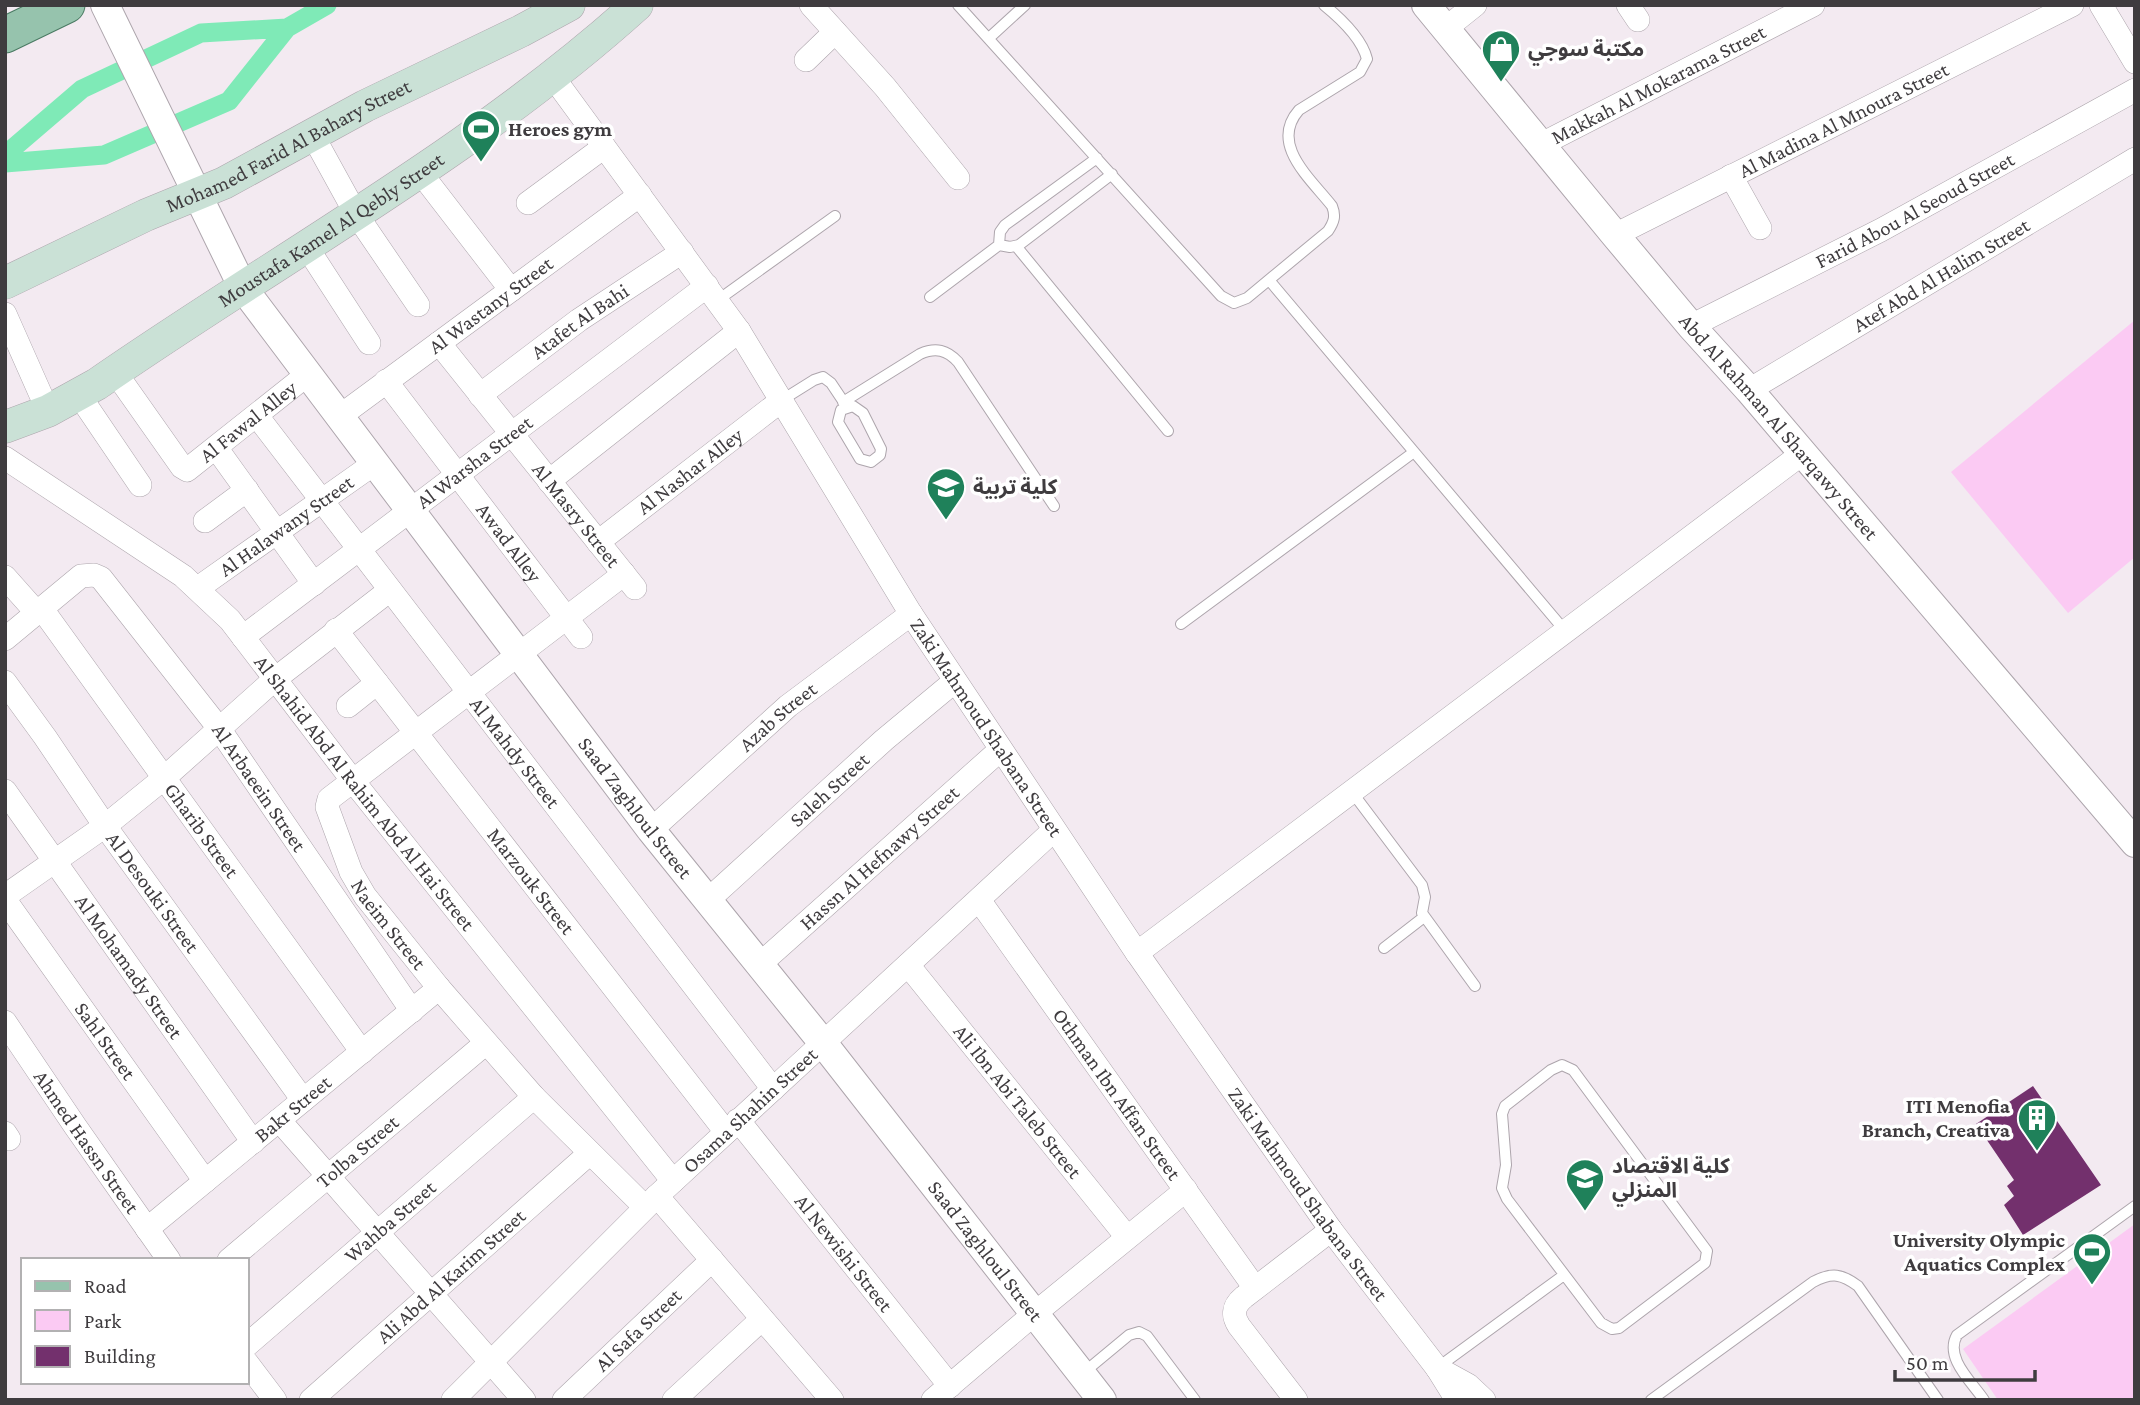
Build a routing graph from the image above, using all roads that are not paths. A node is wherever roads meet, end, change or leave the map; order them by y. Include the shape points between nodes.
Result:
1 (67, 5) edge
2 (569, 5) edge
3 (637, 5) edge
4 (811, 5) edge
5 (958, 5) edge
6 (1025, 5) edge
7 (1324, 5) edge
8 (1426, 5) edge
9 (1475, 5) edge
10 (1813, 5) edge
11 (2072, 5) edge
12 (2101, 5) edge
13 (108, 12) edge
14 (1445, 29) junction
15 (835, 32) junction
16 (5, 34) edge
17 (989, 38) junction
18 (807, 60) dead end
19 (2135, 62) edge
20 (553, 77) junction
21 (2135, 90) edge
22 (312, 134) junction
23 (1540, 145) junction
24 (604, 147) junction
25 (1097, 158) junction
26 (2135, 159) edge
27 (420, 172) junction
28 (1112, 174) junction
29 (1731, 176) junction
30 (958, 178) dead end
31 (192, 186) junction
32 (640, 195) junction
33 (528, 202) dead end
34 (356, 214) junction
35 (835, 216) dead end
36 (1760, 228) dead end
37 (1615, 236) junction
38 (999, 245) junction
39 (306, 246) junction
40 (1016, 246) junction
41 (682, 252) junction
42 (1269, 280) junction
43 (5, 283) edge
44 (243, 288) junction
45 (511, 290) junction
46 (712, 293) junction
47 (930, 297) dead end
48 (418, 305) dead end
49 (5, 314) edge
50 (1691, 326) junction
51 (739, 331) junction
52 (369, 342) dead end
53 (439, 343) junction
54 (115, 372) junction
55 (308, 374) junction
56 (386, 381) junction
57 (1749, 390) junction
58 (79, 395) junction
59 (480, 395) junction
60 (782, 400) junction
61 (845, 404) junction
62 (48, 411) junction
63 (257, 416) junction
64 (340, 416) junction
65 (5, 427) edge
66 (1168, 431) dead end
67 (512, 434) junction
68 (217, 449) junction
69 (1414, 452) junction
70 (1803, 453) junction
71 (5, 458) edge
72 (375, 463) junction
73 (457, 475) junction
74 (549, 481) junction
75 (140, 485) dead end
76 (247, 490) junction
77 (321, 500) junction
78 (1054, 506) dead end
79 (411, 510) junction
80 (205, 521) dead end
81 (277, 532) junction
82 (598, 542) junction
83 (359, 549) junction
84 (5, 577) edge
85 (629, 581) joint
86 (314, 584) junction
87 (198, 588) junction
88 (390, 590) junction
89 (39, 611) junction
90 (911, 614) junction
91 (566, 617) junction
92 (1181, 624) dead end
93 (336, 630) junction
94 (1566, 632) junction
95 (6, 637) edge
96 (581, 637) dead end
97 (243, 638) junction
98 (518, 653) junction
99 (275, 679) junction
100 (955, 681) junction
101 (5, 682) edge
102 (377, 682) junction
103 (467, 693) junction
104 (348, 706) dead end
105 (218, 727) junction
106 (416, 733) junction
107 (1000, 750) junction
108 (163, 779) junction
109 (352, 781) junction
110 (5, 791) edge
111 (1352, 792) junction
112 (105, 826) junction
113 (651, 830) junction
114 (1054, 830) junction
115 (2135, 843) edge
116 (55, 863) junction
117 (5, 898) edge
118 (979, 900) junction
119 (708, 901) junction
120 (1424, 917) junction
121 (1384, 948) dead end
122 (1137, 953) junction
123 (759, 965) junction
124 (908, 965) junction
125 (1475, 986) dead end
126 (439, 988) junction
127 (412, 1011) junction
128 (5, 1022) edge
129 (486, 1042) junction
130 (823, 1043) junction
131 (362, 1052) junction
132 (773, 1089) junction
133 (534, 1097) junction
134 (303, 1100) junction
135 (279, 1120) junction
136 (732, 1126) junction
137 (253, 1142) junction
138 (590, 1153) junction
139 (327, 1177) junction
140 (205, 1181) junction
141 (1185, 1190) junction
142 (658, 1194) junction
143 (2135, 1206) edge
144 (147, 1229) junction
145 (1331, 1230) junction
146 (376, 1233) junction
147 (1127, 1237) junction
148 (168, 1258) edge
149 (231, 1258) edge
150 (712, 1261) junction
151 (1564, 1275) junction
152 (1255, 1288) junction
153 (430, 1295) junction
154 (1034, 1314) junction
155 (762, 1319) junction
156 (248, 1344) edge
157 (491, 1363) junction
158 (248, 1364) edge
159 (1437, 1368) junction
160 (1082, 1374) junction
161 (941, 1393) edge
162 (686, 1396) edge
163 (275, 1400) edge
164 (311, 1400) edge
165 (453, 1400) edge
166 (524, 1400) edge
167 (564, 1400) edge
168 (832, 1400) edge
169 (1102, 1400) edge
170 (1195, 1400) edge
171 (1296, 1400) edge
172 (1457, 1400) edge
173 (1484, 1400) edge
174 (1651, 1400) edge
175 (1938, 1400) edge
176 (1984, 1400) edge

1 - 16 main road
2 - 22 main road, Mohamed Farid Al Bahary Street
3 - 20 main road, Moustafa Kamel Al Qebly Street
4 - 15 street
5 - 17 lane
6 - 17 lane
7 - 42 lane via 1339,18 1367,59 1360,72 1293,117 1287,143 1332,206 1334,223
8 - 14 street, Abd Al Rahman Al Sharqawy Street
9 - 14 street
10 - 23 street, Makkah Al Mokarama Street
11 - 29 street, Al Madina Al Mnoura Street
12 - 19 street
13 - 31 street, Saad Zaghloul Street
14 - 23 street, Abd Al Rahman Al Sharqawy Street
15 - 18 street
15 - 30 street
17 - 25 lane
20 - 24 street, Zaki Mahmoud Shabana Street
20 - 27 main road, Moustafa Kamel Al Qebly Street
21 - 50 street, Farid Abou Al Seoud Street via 1881,230
22 - 31 main road, Mohamed Farid Al Bahary Street via 224,183
22 - 34 street
23 - 37 street, Abd Al Rahman Al Sharqawy Street
24 - 32 street, Zaki Mahmoud Shabana Street
24 - 33 street
25 - 28 lane
25 - 38 lane via 1005,226
26 - 57 street, Atef Abd Al Halim Street
27 - 34 main road, Moustafa Kamel Al Qebly Street
27 - 45 street
28 - 40 lane
28 - 42 lane via 1227,301 1241,302
29 - 36 street
29 - 37 street, Al Madina Al Mnoura Street
31 - 43 main road, Mohamed Farid Al Bahary Street via 146,215
31 - 44 street, Saad Zaghloul Street
32 - 41 street, Zaki Mahmoud Shabana Street
32 - 45 street, Al Wastany Street
34 - 39 main road, Moustafa Kamel Al Qebly Street
34 - 48 street
35 - 46 lane
37 - 50 street, Abd Al Rahman Al Sharqawy Street
38 - 40 lane
38 - 47 lane
39 - 44 main road, Moustafa Kamel Al Qebly Street
39 - 52 street
40 - 66 lane
41 - 46 street, Zaki Mahmoud Shabana Street
41 - 59 street, Atafet Al Bahi via 579,320
42 - 69 lane
44 - 54 main road, Moustafa Kamel Al Qebly Street
44 - 55 street, Saad Zaghloul Street
45 - 53 street, Al Wastany Street
46 - 51 street, Zaki Mahmoud Shabana Street
46 - 67 street, Al Warsha Street
49 - 62 street
50 - 57 street, Abd Al Rahman Al Sharqawy Street
51 - 60 street, Zaki Mahmoud Shabana Street
51 - 74 street
53 - 56 street, Al Wastany Street
53 - 59 street, Al Masry Street
54 - 58 main road, Moustafa Kamel Al Qebly Street
54 - 68 street, Al Fawal Alley via 182,467 187,470
55 - 63 street, Al Fawal Alley
55 - 64 street, Saad Zaghloul Street
56 - 64 street, Al Wastany Street
56 - 73 street, Awad Alley
57 - 70 street, Abd Al Rahman Al Sharqawy Street
58 - 62 main road, Moustafa Kamel Al Qebly Street
58 - 75 street
59 - 67 street, Al Masry Street
60 - 61 lane via 823,377
60 - 82 street, Al Nashar Alley
60 - 90 street, Zaki Mahmoud Shabana Street
61 - 61 lane via 838,415 841,428 860,459 876,459 881,449 863,413
61 - 78 lane via 930,350 951,354
62 - 65 main road, Moustafa Kamel Al Qebly Street
63 - 68 street, Al Fawal Alley
63 - 77 street, Al Mahdy Street
64 - 72 street, Saad Zaghloul Street
67 - 73 street, Al Warsha Street
67 - 74 street, Al Masry Street
68 - 76 street
69 - 92 lane
69 - 94 lane
70 - 94 street
70 - 115 street, Abd Al Rahman Al Sharqawy Street
71 - 87 street, Al Shahid Abd Al Rahim Abd Al Hai Street
72 - 77 street, Al Halawany Street
72 - 79 street, Saad Zaghloul Street
73 - 79 street, Al Warsha Street
73 - 91 street, Awad Alley
74 - 82 street, Al Masry Street
76 - 80 street
76 - 81 street
77 - 81 street, Al Halawany Street
77 - 83 street, Al Mahdy Street
79 - 83 street, Al Warsha Street
79 - 98 street, Saad Zaghloul Street
81 - 86 street
81 - 87 street, Al Halawany Street
82 - 85 street, Al Masry Street
83 - 86 street, Al Warsha Street
83 - 88 street, Al Mahdy Street
84 - 89 street, Gharib Street
85 - 91 street, Naeim Street
86 - 97 street, Al Warsha Street
87 - 97 street, Al Shahid Abd Al Rahim Abd Al Hai Street
88 - 93 street
88 - 103 street, Al Mahdy Street
89 - 95 street
89 - 105 street, Al Arbaeein Street via 81,576 94,575 106,583
89 - 108 street, Gharib Street
90 - 100 street, Zaki Mahmoud Shabana Street
90 - 113 street, Azab Street via 794,701
91 - 96 street, Awad Alley
91 - 98 street, Naeim Street
93 - 99 street
93 - 102 street, Marzouk Street
94 - 111 street
97 - 99 street, Al Shahid Abd Al Rahim Abd Al Hai Street
98 - 103 street, Naeim Street
98 - 113 street, Saad Zaghloul Street
99 - 105 street
99 - 109 street, Al Shahid Abd Al Rahim Abd Al Hai Street
100 - 107 street, Zaki Mahmoud Shabana Street
100 - 119 street, Saleh Street
101 - 112 street, Al Desouki Street
102 - 104 street
102 - 106 street, Marzouk Street
103 - 106 street, Naeim Street
103 - 132 street, Al Mahdy Street
105 - 108 street
105 - 127 street, Al Arbaeein Street
106 - 109 street, Naeim Street
106 - 136 street, Marzouk Street
107 - 114 street, Zaki Mahmoud Shabana Street
107 - 123 street, Hassn Al Hefnawy Street
108 - 112 street
108 - 131 street, Gharib Street
109 - 126 street, Naeim Street via 327,807 351,872
109 - 142 street, Al Shahid Abd Al Rahim Abd Al Hai Street
110 - 116 street, Al Mohamady Street
111 - 120 lane via 1422,885
111 - 122 street
112 - 116 street
112 - 134 street, Al Desouki Street
113 - 119 street, Saad Zaghloul Street
114 - 118 street, Osama Shahin Street
114 - 122 street, Zaki Mahmoud Shabana Street
116 - 117 street
116 - 137 street, Al Mohamady Street
117 - 140 street, Sahl Street
118 - 124 street, Osama Shahin Street
118 - 141 street, Othman Ibn Affan Street
119 - 123 street, Saad Zaghloul Street
120 - 121 lane
120 - 125 lane
122 - 145 street, Zaki Mahmoud Shabana Street
123 - 130 street, Saad Zaghloul Street
124 - 130 street, Osama Shahin Street
124 - 147 street, Ali Ibn Abi Taleb Street
126 - 127 street, Bakr Street
126 - 129 street, Naeim Street
127 - 131 street, Bakr Street
128 - 144 street, Ahmed Hassn Street
129 - 133 street, Naeim Street
129 - 139 street, Tolba Street
130 - 132 street, Osama Shahin Street
130 - 154 street, Saad Zaghloul Street
131 - 134 street, Bakr Street
132 - 136 street, Osama Shahin Street
133 - 138 street, Naeim Street
133 - 146 street, Wahba Street
134 - 135 street, Bakr Street
135 - 137 street, Bakr Street
135 - 139 street
136 - 142 street, Osama Shahin Street
136 - 161 street, Al Newishi Street
137 - 140 street, Bakr Street
138 - 142 street, Naeim Street
138 - 153 street, Ali Abd Al Karim Street
139 - 146 street
139 - 149 street, Tolba Street
140 - 144 street, Bakr Street
141 - 147 street
141 - 152 street, Othman Ibn Affan Street
142 - 150 street, Al Shahid Abd Al Rahim Abd Al Hai Street
142 - 157 street, Osama Shahin Street
143 - 176 lane via 1957,1335 1953,1356
144 - 148 street, Ahmed Hassn Street
145 - 152 street
145 - 159 street, Zaki Mahmoud Shabana Street
146 - 153 street
146 - 156 street, Wahba Street
147 - 154 street
150 - 155 street, Al Shahid Abd Al Rahim Abd Al Hai Street
150 - 167 street, Al Safa Street
151 - 151 lane via 1601,1323 1612,1329 1625,1324 1707,1257 1704,1246 1573,1070 1562,1065 1505,1106 1502,1182 1507,1199
151 - 159 lane
152 - 171 street via 1237,1302 1235,1319
153 - 157 street
153 - 164 street, Ali Abd Al Karim Street
154 - 160 street, Saad Zaghloul Street
154 - 161 street
155 - 162 street
155 - 168 street, Al Shahid Abd Al Rahim Abd Al Hai Street
157 - 165 street, Osama Shahin Street
157 - 166 street
158 - 163 street
159 - 172 street, Zaki Mahmoud Shabana Street
159 - 173 street, Zaki Mahmoud Shabana Street via 1468,1384
160 - 169 street, Saad Zaghloul Street
160 - 170 lane via 1129,1335 1139,1332 1147,1336
174 - 175 lane via 1814,1282 1836,1274 1858,1286

